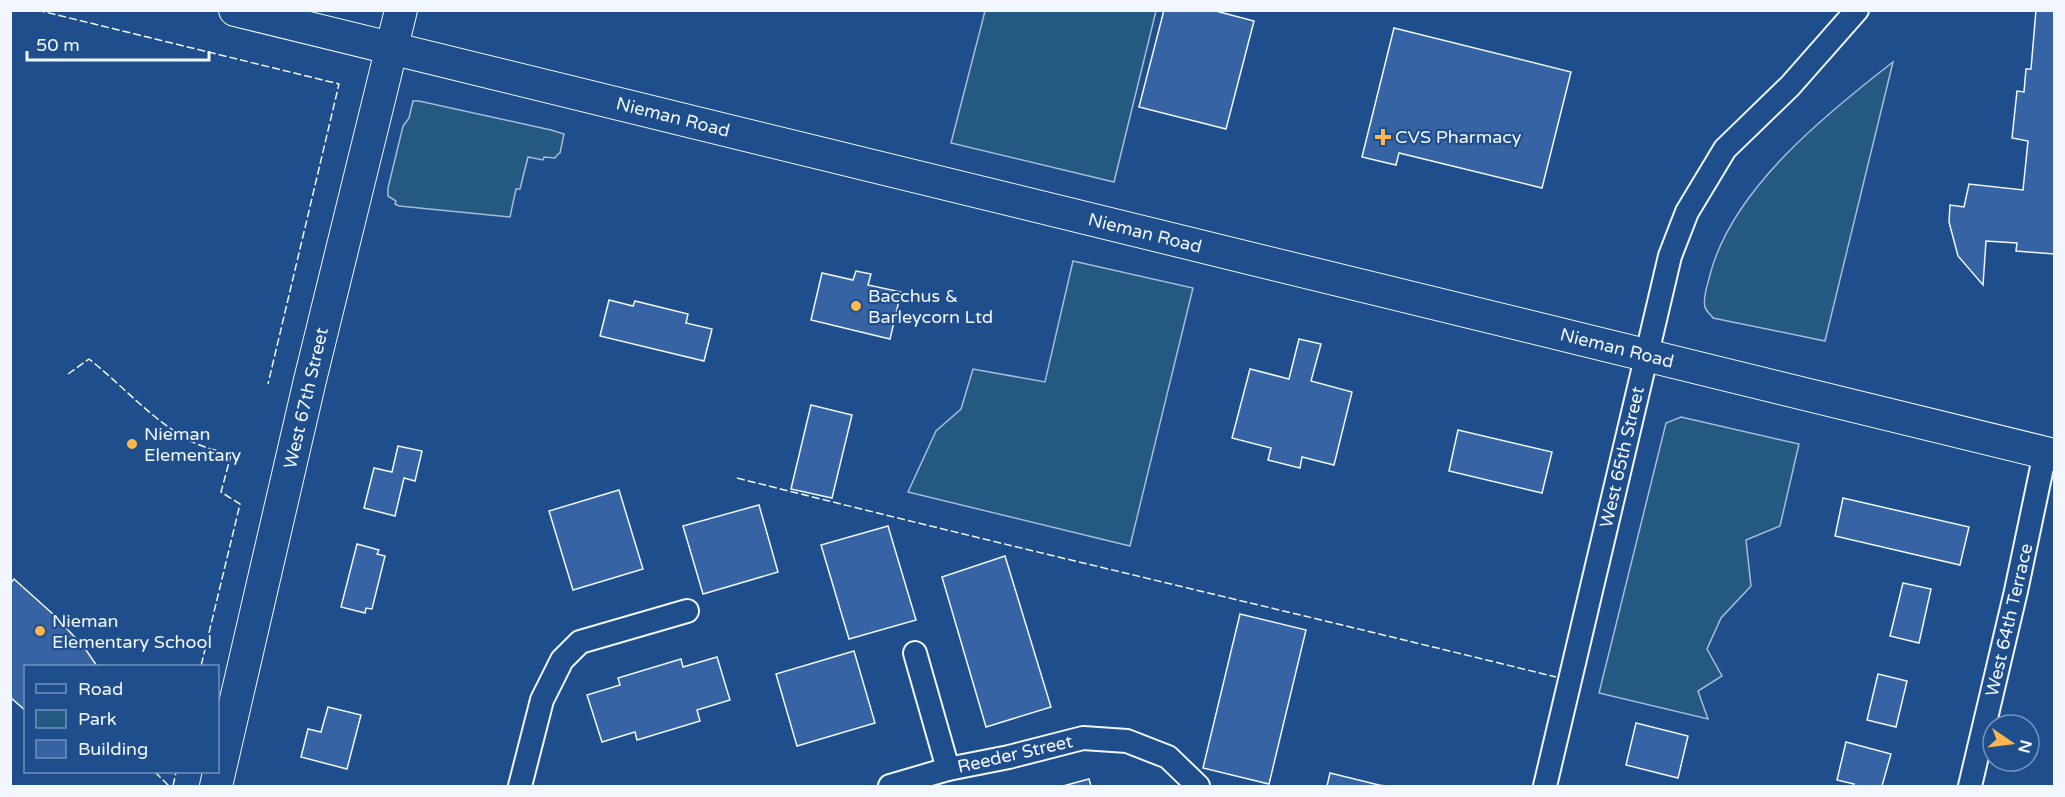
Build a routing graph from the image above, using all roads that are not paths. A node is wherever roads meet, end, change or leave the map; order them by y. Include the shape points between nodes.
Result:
1 (235, 10) edge
2 (401, 10) edge
3 (1857, 10) edge
4 (391, 49) junction
5 (1646, 354) junction
6 (2050, 454) edge
7 (687, 611) dead end
8 (915, 653) dead end
9 (948, 769) junction
10 (216, 786) edge
11 (520, 786) edge
12 (890, 786) edge
13 (1198, 786) edge
14 (1545, 786) edge
15 (1970, 786) edge

1 - 4 main road, Nieman Road
2 - 4 main road, West 67th Street
3 - 5 street, West 65th Street via 1790,86 1725,149 1687,212 1670,256
4 - 5 main road, Nieman Road
4 - 10 main road, West 67th Street
5 - 6 main road, Nieman Road
5 - 14 street, West 65th Street
6 - 15 street, West 64th Terrace
7 - 11 street via 580,642 562,660 542,700
8 - 9 street
9 - 12 street, Reeder Street
9 - 13 street, Reeder Street via 1083,738 1127,741 1168,757

